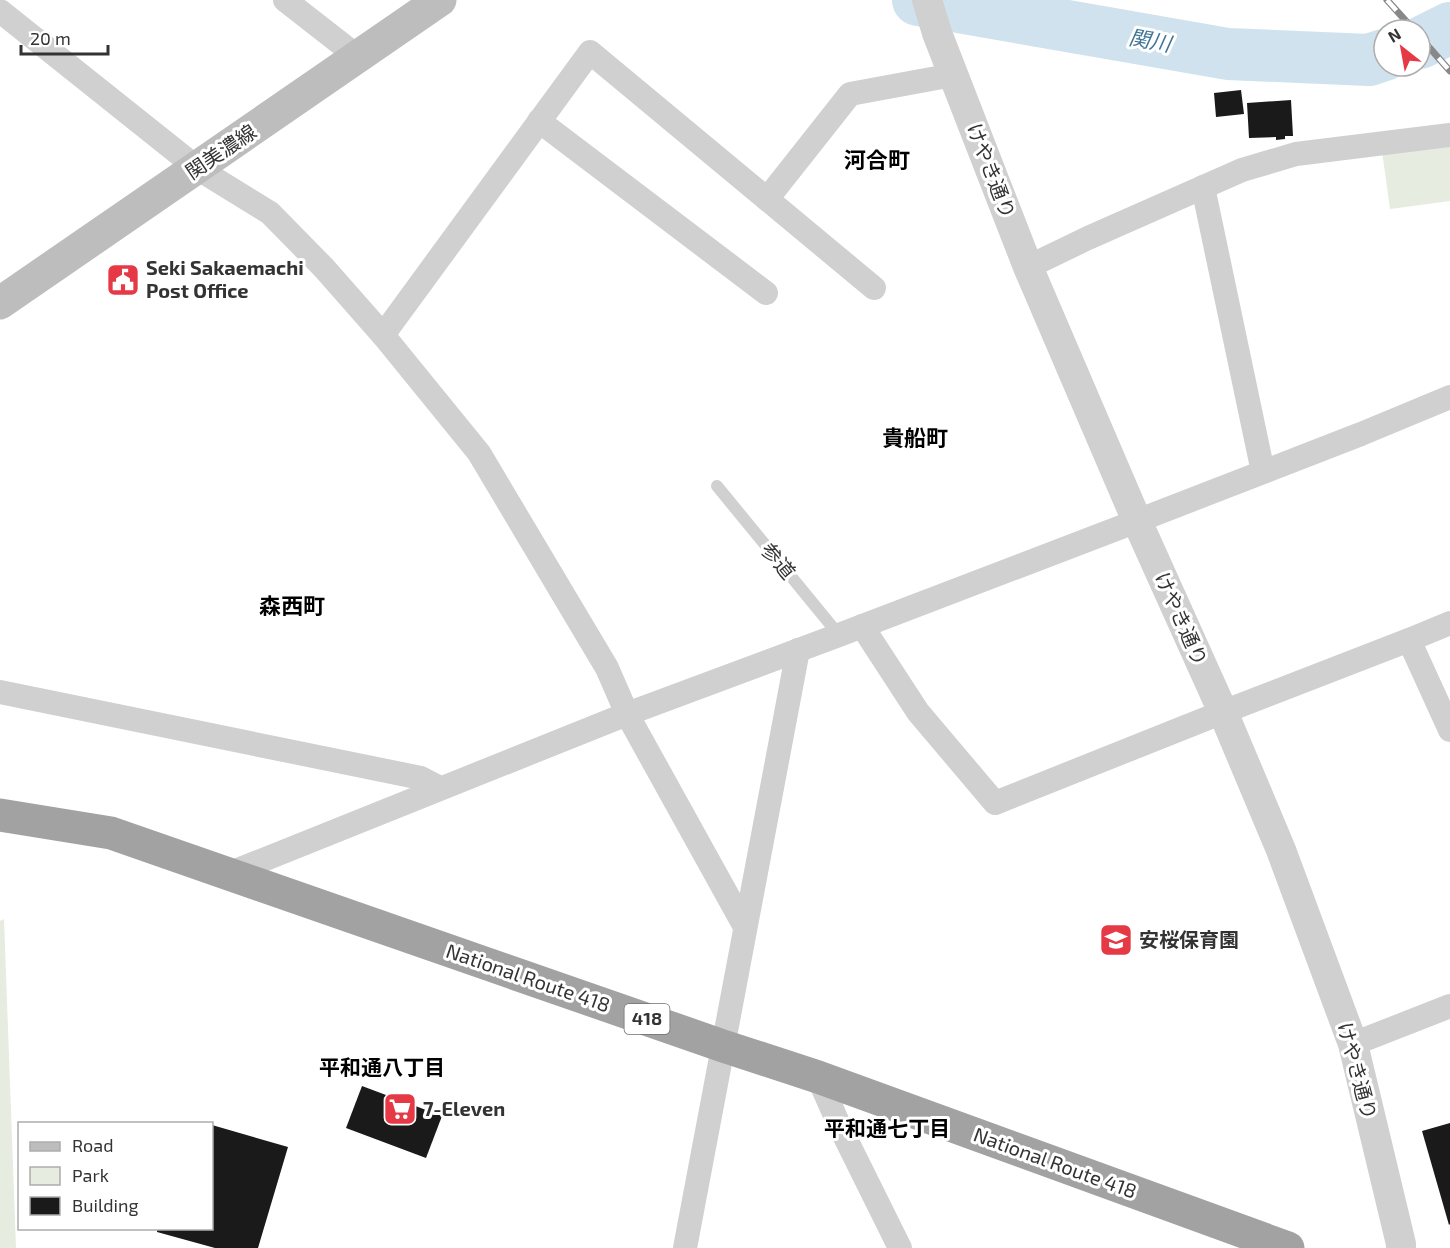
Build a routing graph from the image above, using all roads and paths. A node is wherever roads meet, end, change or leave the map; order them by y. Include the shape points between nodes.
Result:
1 (285, 0) edge
2 (440, 0) edge
3 (927, 0) edge
4 (0, 11) edge
5 (358, 57) junction
6 (953, 75) junction
7 (539, 121) junction
8 (1450, 135) edge
9 (197, 168) junction
10 (1203, 187) junction
11 (767, 199) junction
12 (1028, 267) junction
13 (874, 288) dead end
14 (766, 293) dead end
15 (0, 303) edge
16 (383, 335) junction
17 (1450, 397) edge
18 (1263, 472) junction
19 (717, 486) dead end
20 (1137, 521) junction
21 (1450, 623) edge
22 (862, 626) junction
23 (839, 635) junction
24 (1409, 640) junction
25 (798, 650) junction
26 (0, 692) edge
27 (1223, 712) junction
28 (627, 714) junction
29 (1450, 730) edge
30 (440, 788) junction
31 (0, 814) edge
32 (228, 874) junction
33 (745, 927) junction
34 (1450, 1006) edge
35 (1353, 1044) junction
36 (723, 1046) junction
37 (818, 1077) junction
38 (685, 1248) edge
39 (900, 1248) edge
40 (1288, 1248) edge
41 (1401, 1248) edge

1 - 5 street
2 - 5 main road, 関美濃線
3 - 6 street, けやき通り
4 - 9 street
5 - 9 main road, 関美濃線
6 - 11 street via 850,94
6 - 12 street, けやき通り
7 - 11 street via 590,52
7 - 14 street
7 - 16 street
8 - 10 street via 1296,154
9 - 15 main road, 関美濃線
9 - 16 street via 270,213
10 - 12 street
10 - 18 street
11 - 13 street
12 - 20 street, けやき通り
16 - 28 street via 479,453 608,669
17 - 18 street
18 - 20 street
19 - 23 lane, 参道
20 - 22 street
20 - 27 street, けやき通り
21 - 24 street
22 - 23 street
22 - 27 street via 918,712 995,803
23 - 25 street
24 - 27 street
24 - 29 street
25 - 28 street
25 - 33 street
26 - 30 street via 421,778
27 - 35 street, けやき通り via 1281,850
28 - 30 street
28 - 33 street
30 - 32 street
31 - 32 highway, National Route 418 / 418 via 111,833
32 - 36 highway, National Route 418 / 418
33 - 36 street
34 - 35 street
35 - 41 street, けやき通り
36 - 37 highway, National Route 418 / 418
36 - 38 street
37 - 39 street
37 - 40 highway, National Route 418 / 418

